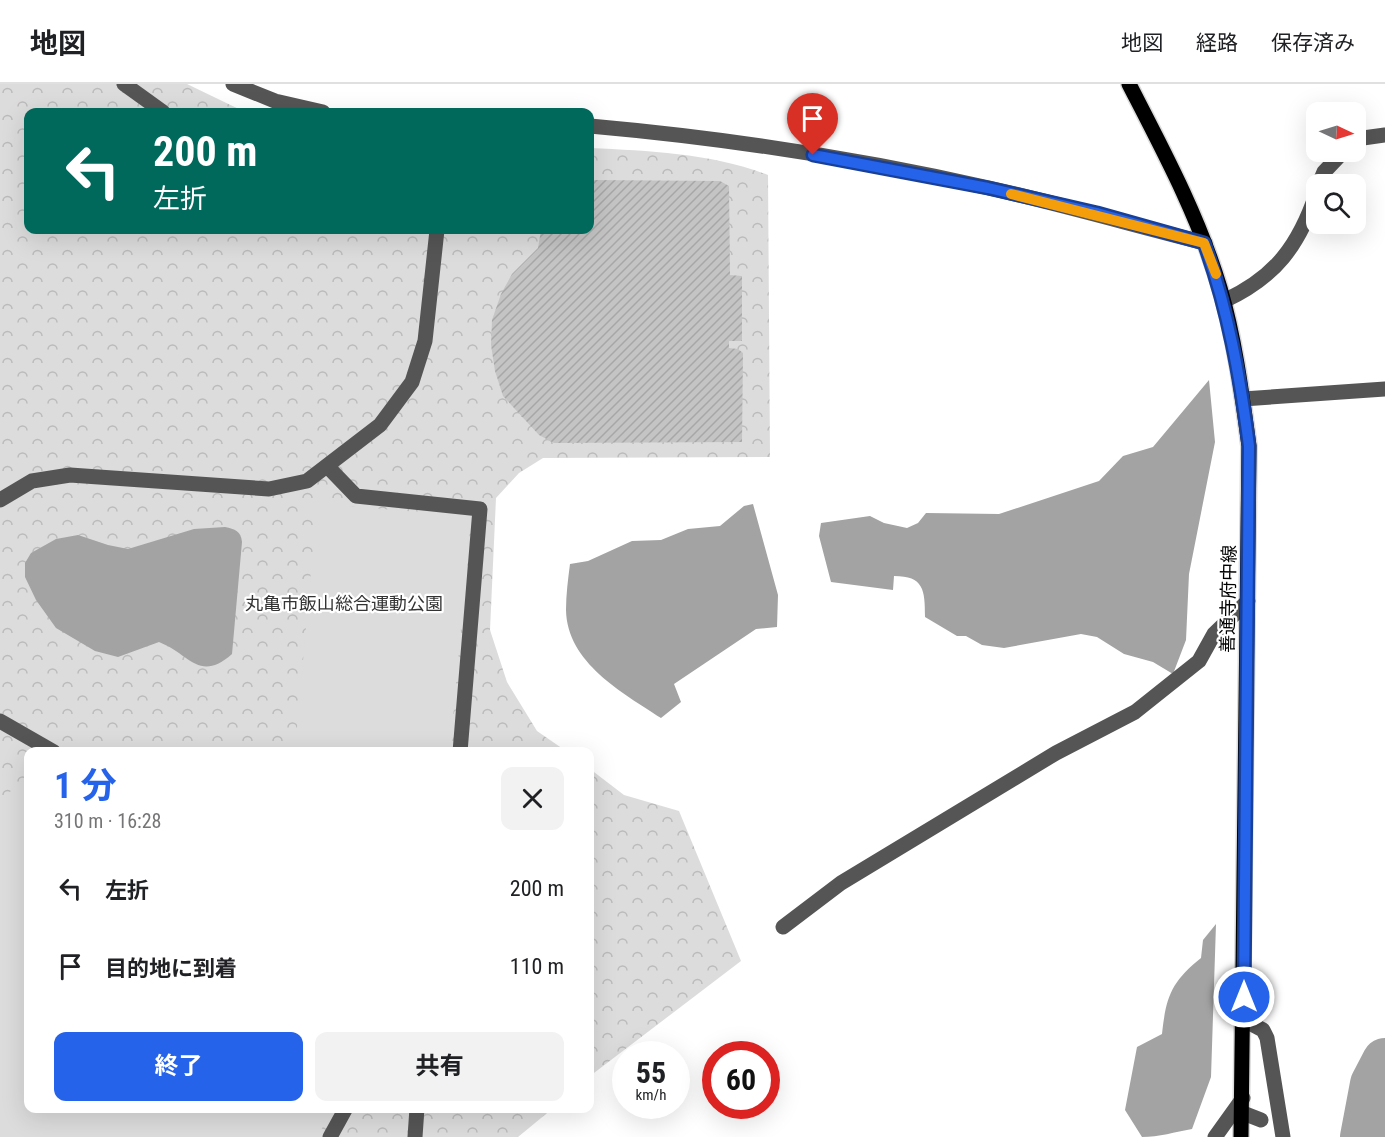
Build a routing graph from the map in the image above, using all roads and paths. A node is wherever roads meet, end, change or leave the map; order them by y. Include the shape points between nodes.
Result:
1 (124, 84) edge
2 (233, 84) edge
3 (1129, 84) edge
4 (157, 108) edge
5 (306, 108) edge
6 (594, 126) edge
7 (1385, 135) edge
8 (1366, 138) edge
9 (1334, 162) edge
10 (1323, 174) edge
11 (1306, 223) edge
12 (437, 234) edge
13 (1204, 243) junction
14 (1224, 301) junction
15 (1385, 389) edge
16 (1243, 399) junction
17 (328, 467) junction
18 (0, 500) edge
19 (1248, 601) junction
20 (0, 721) edge
21 (45, 747) edge
22 (460, 747) edge
23 (783, 927) dead end
24 (1244, 1020) junction
25 (1243, 1106) junction
26 (343, 1113) edge
27 (417, 1113) edge
28 (1261, 1120) dead end
29 (330, 1137) edge
30 (415, 1137) edge
31 (1215, 1137) edge
32 (1241, 1137) edge
33 (1283, 1137) edge

1 - 4 street
2 - 5 street
3 - 13 main road, 善通寺府中線 via 1182,189
6 - 13 street via 742,142 894,170 1097,213
7 - 8 street
9 - 10 street
11 - 14 street via 1274,269
12 - 17 street via 425,341 412,382 380,425
13 - 14 main road, 善通寺府中線
14 - 16 main road, 善通寺府中線
15 - 16 street
16 - 19 main road, 善通寺府中線 via 1249,446
17 - 18 street via 307,481 269,489 70,475 32,482
17 - 22 street via 356,496 480,508
19 - 23 street via 1214,634 1199,661 1135,712 1056,753 841,883
19 - 24 main road, 善通寺府中線
20 - 21 street
24 - 25 main road, 善通寺府中線
24 - 33 street via 1263,1030 1267,1038
25 - 28 street
25 - 31 street
25 - 32 main road, 善通寺府中線
26 - 29 street
27 - 30 street

